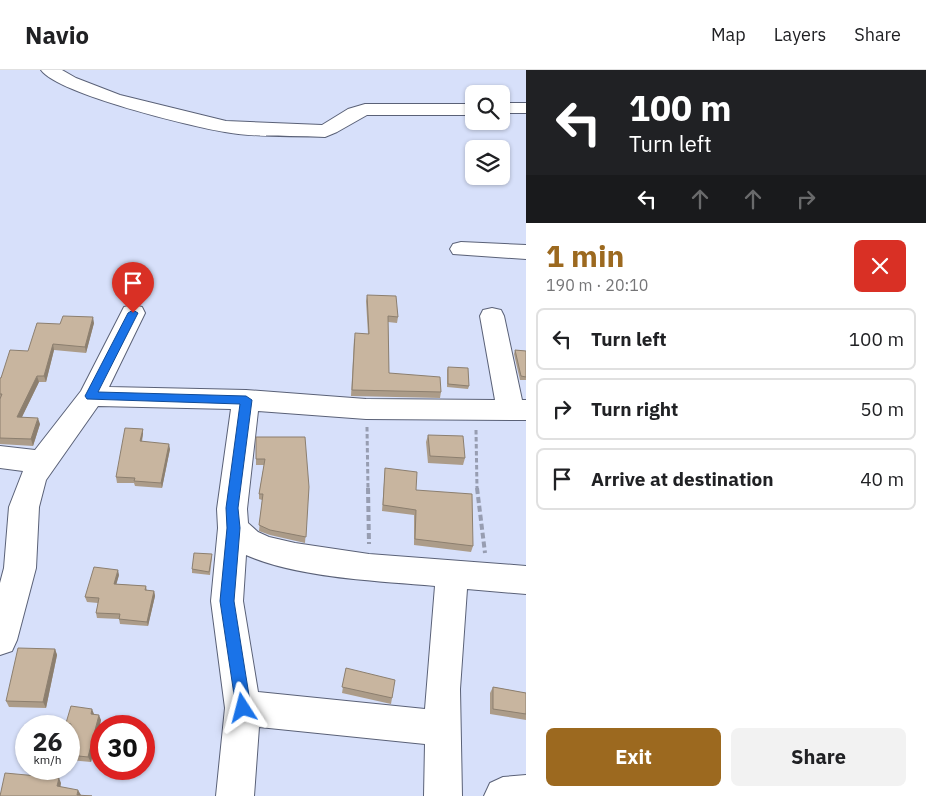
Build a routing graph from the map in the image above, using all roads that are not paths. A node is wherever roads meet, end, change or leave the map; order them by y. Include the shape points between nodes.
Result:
1 (50, 70) edge
2 (510, 108) edge
3 (526, 108) edge
4 (465, 110) edge
5 (461, 249) dead end
6 (526, 252) edge
7 (133, 313) dead end
8 (492, 316) dead end
9 (91, 396) junction
10 (246, 400) junction
11 (518, 410) edge
12 (0, 457) edge
13 (42, 462) junction
14 (234, 528) junction
15 (452, 576) junction
16 (526, 580) edge
17 (0, 640) edge
18 (243, 708) junction
19 (444, 728) junction
20 (526, 794) edge
21 (235, 796) edge
22 (443, 796) edge
23 (503, 796) edge

1 - 4 street via 70,82 114,99 226,126 325,131 353,112 365,109
2 - 3 street
5 - 6 street
7 - 9 street
8 - 11 street
9 - 10 street
9 - 13 street
10 - 11 street via 366,409
10 - 14 street via 232,508
12 - 13 street
13 - 17 street via 32,480 24,507 20,568
14 - 15 street via 247,542 295,556
14 - 18 street via 227,601
15 - 16 street
15 - 19 street via 443,690
18 - 19 street
18 - 21 street
19 - 22 street
20 - 23 street

